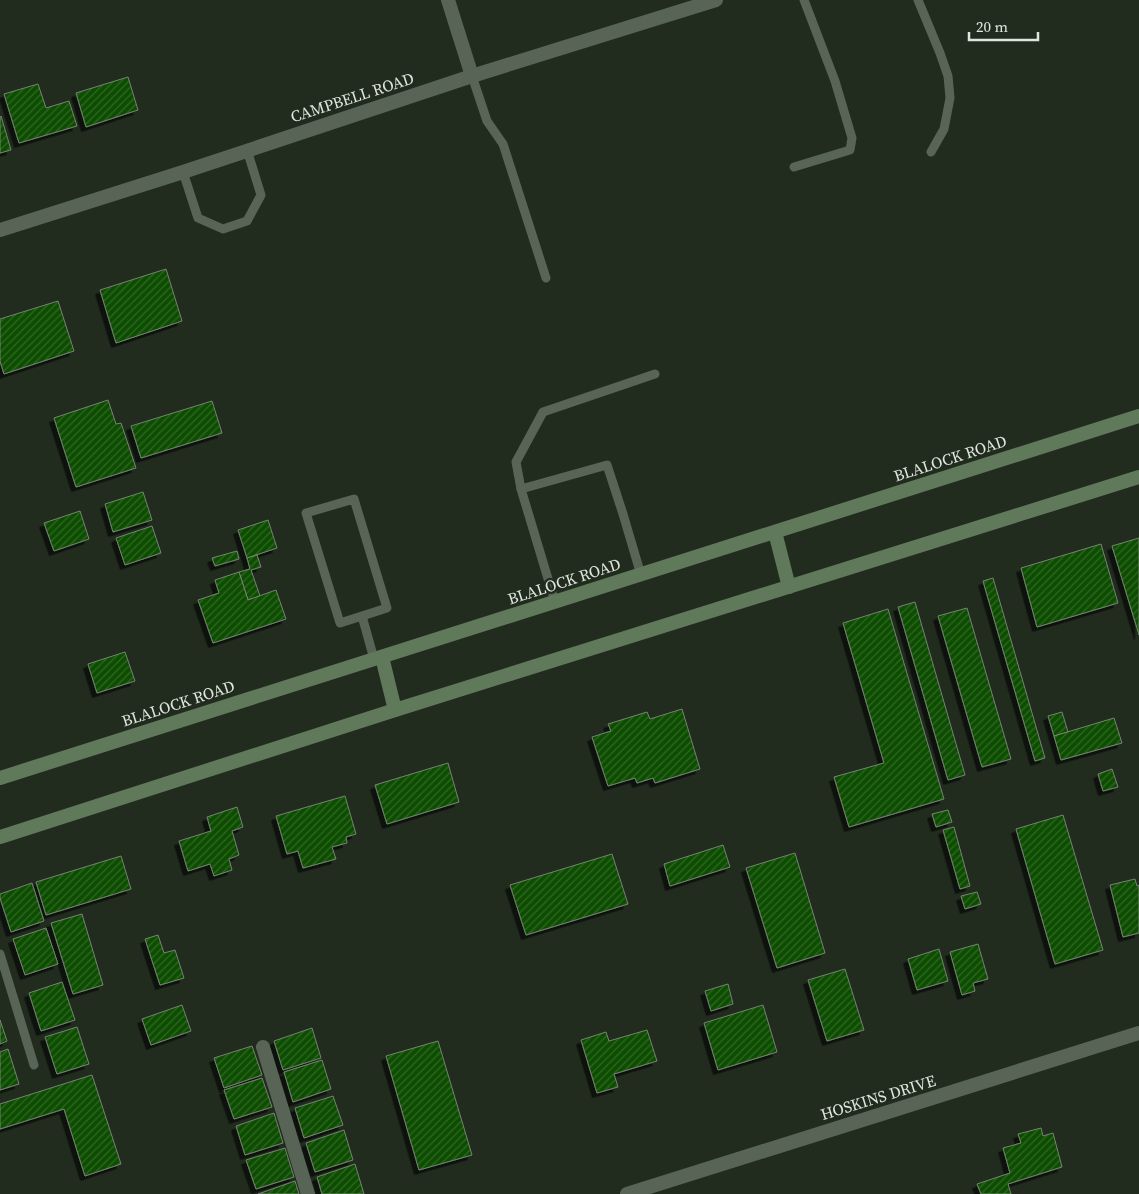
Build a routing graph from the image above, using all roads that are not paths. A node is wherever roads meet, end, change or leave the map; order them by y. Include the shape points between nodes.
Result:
1 (448, 0) edge
2 (716, 0) edge
3 (804, 0) edge
4 (918, 0) edge
5 (472, 76) junction
6 (247, 150) junction
7 (931, 152) dead end
8 (794, 168) dead end
9 (183, 172) junction
10 (0, 230) edge
11 (546, 278) dead end
12 (655, 374) dead end
13 (1139, 416) edge
14 (1139, 477) edge
15 (522, 489) junction
16 (774, 532) junction
17 (641, 575) junction
18 (789, 587) junction
19 (555, 602) junction
20 (362, 616) junction
21 (378, 658) junction
22 (395, 710) junction
23 (0, 778) edge
24 (0, 837) edge
25 (0, 954) edge
26 (1139, 1033) edge
27 (263, 1047) dead end
28 (34, 1065) dead end
29 (308, 1194) edge
30 (627, 1194) edge

1 - 5 street
2 - 5 street, CAMPBELL ROAD
3 - 8 lane via 835,81 852,138 850,150
4 - 7 lane via 948,76 950,98 944,128
5 - 6 street, CAMPBELL ROAD
5 - 11 lane via 487,121 503,144
6 - 9 street, CAMPBELL ROAD
6 - 9 lane via 261,195 247,221 223,229 198,218
9 - 10 street, CAMPBELL ROAD
12 - 15 lane via 543,412 516,462
13 - 16 main road, BLALOCK ROAD
14 - 18 main road
15 - 17 lane via 607,465
15 - 19 lane
16 - 17 main road, BLALOCK ROAD
16 - 18 main road
17 - 19 main road, BLALOCK ROAD
18 - 22 main road
19 - 21 main road, BLALOCK ROAD
20 - 20 lane via 387,608 354,499 306,513 340,623
20 - 21 lane
21 - 22 main road
21 - 23 main road, BLALOCK ROAD
22 - 24 main road
25 - 28 lane
26 - 30 street, HOSKINS DRIVE
27 - 29 street

